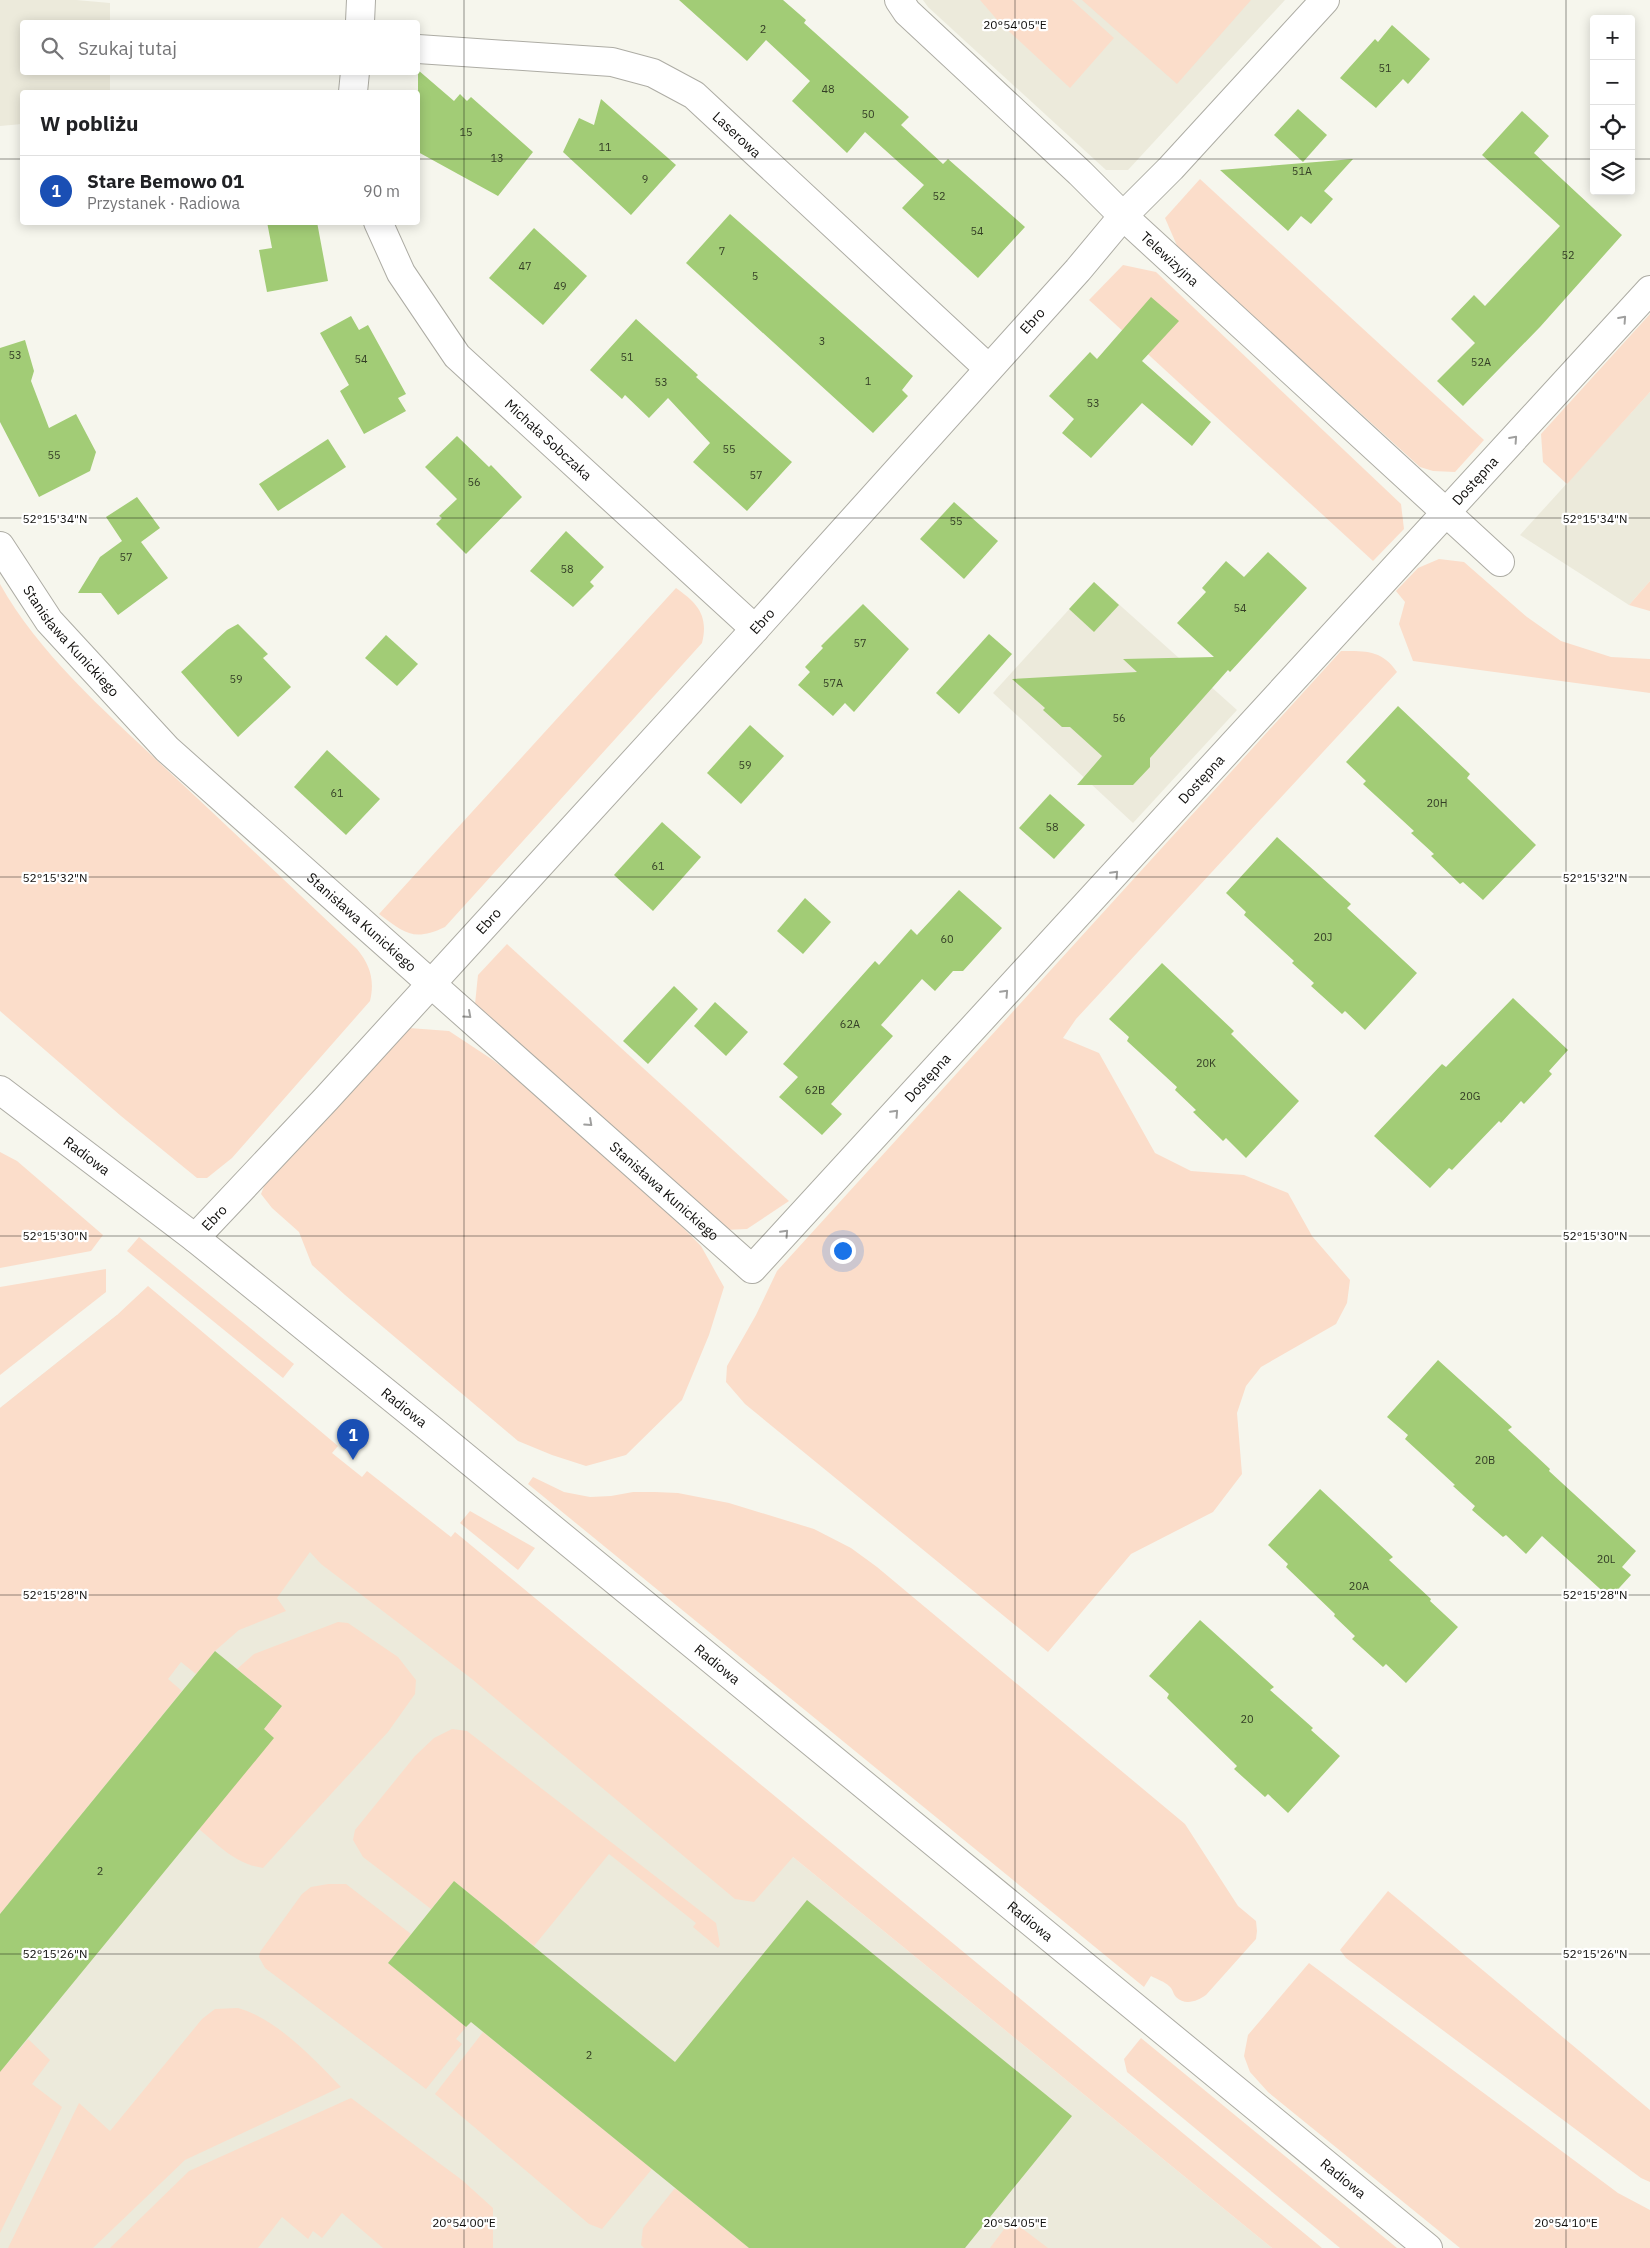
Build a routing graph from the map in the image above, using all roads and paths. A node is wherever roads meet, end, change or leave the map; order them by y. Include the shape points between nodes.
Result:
1 (361, 0) edge
2 (899, 0) edge
3 (1325, 0) edge
4 (360, 20) edge
5 (420, 49) edge
6 (355, 75) edge
7 (353, 90) edge
8 (1123, 216) junction
9 (379, 225) edge
10 (1650, 290) edge
11 (988, 368) junction
12 (1446, 514) junction
13 (0, 546) edge
14 (1500, 562) dead end
15 (756, 629) junction
16 (431, 982) junction
17 (0, 1090) edge
18 (195, 1238) junction
19 (752, 1269) joint
20 (1428, 2248) edge

1 - 4 street
2 - 8 street, Telewizyjna via 906,12
3 - 8 street, Ebro
5 - 11 street, Laserowa via 612,62 653,73 694,95
6 - 7 street
8 - 11 street, Ebro
8 - 12 street, Telewizyjna
9 - 15 street, Michała Sobczaka via 401,273 457,356
12 -> 10 street, Dostępna
11 - 15 street, Ebro
12 - 14 street, Telewizyjna
19 -> 12 street, Dostępna
13 - 16 street, Stanisława Kunickiego via 48,621 167,749
15 - 16 street, Ebro
16 - 18 street, Ebro
16 -> 19 street, Stanisława Kunickiego
17 - 18 street, Radiowa
18 - 20 street, Radiowa

